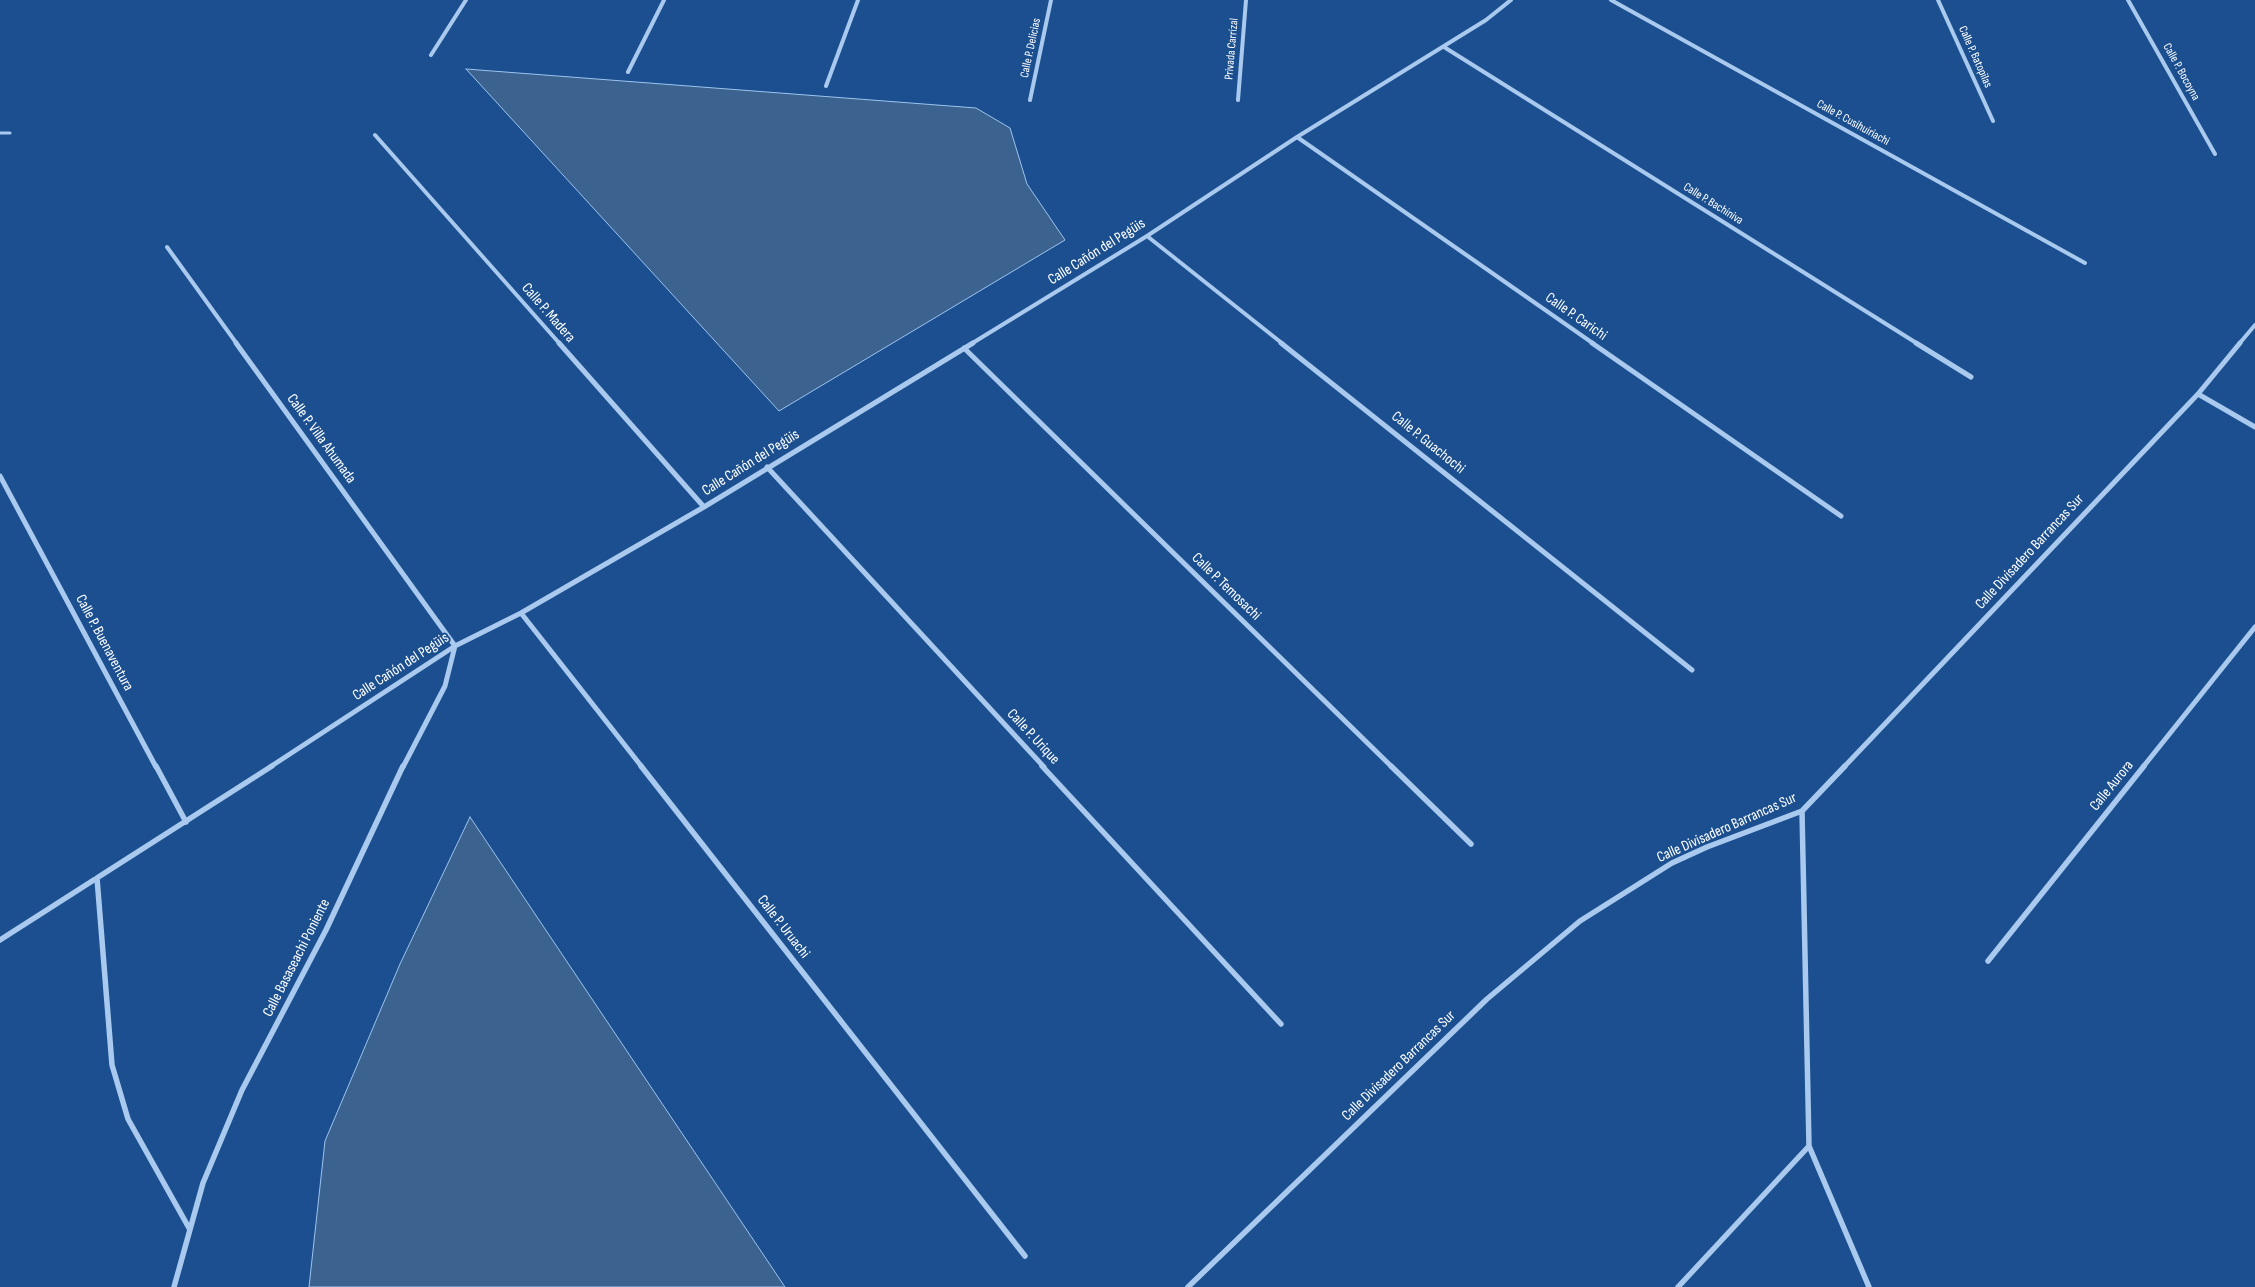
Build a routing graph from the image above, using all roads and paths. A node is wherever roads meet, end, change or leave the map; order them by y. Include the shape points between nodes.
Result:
1 (466, 0) edge
2 (664, 0) edge
3 (858, 0) edge
4 (1051, 0) edge
5 (1246, 0) edge
6 (1511, 0) edge
7 (1611, 0) edge
8 (1938, 0) edge
9 (2128, 0) edge
10 (1444, 47) junction
11 (431, 55) dead end
12 (628, 72) dead end
13 (826, 86) dead end
14 (1030, 100) dead end
15 (1238, 100) dead end
16 (1993, 122) dead end
17 (0, 133) edge
18 (10, 133) dead end
19 (375, 135) dead end
20 (1297, 137) junction
21 (2216, 154) dead end
22 (1147, 236) junction
23 (167, 247) dead end
24 (2085, 263) dead end
25 (2255, 325) edge
26 (964, 348) junction
27 (1971, 377) dead end
28 (2198, 394) junction
29 (2255, 427) edge
30 (767, 467) junction
31 (0, 476) edge
32 (704, 506) junction
33 (1841, 516) dead end
34 (521, 613) junction
35 (2255, 627) edge
36 (455, 646) junction
37 (1692, 670) dead end
38 (1802, 811) junction
39 (186, 822) junction
40 (1471, 844) dead end
41 (97, 878) junction
42 (0, 940) edge
43 (1988, 961) dead end
44 (1281, 1024) dead end
45 (1809, 1146) junction
46 (190, 1228) junction
47 (1025, 1256) dead end
48 (174, 1287) edge
49 (1188, 1287) edge
50 (1678, 1287) edge
51 (1869, 1287) edge

1 - 11 street
2 - 12 street
3 - 13 street
4 - 14 street, Calle P. Delicias
5 - 15 street, Privada Carrizal
6 - 10 street, Calle Cañón del Pegüis
7 - 24 street, Calle P. Cusihuiriachi
8 - 16 street, Calle P. Batopilas
9 - 21 street, Calle P. Bocoyna
10 - 20 street, Calle Cañón del Pegüis
10 - 27 street, Calle P. Bachiniva
17 - 18 lane
19 - 32 street, Calle P. Madera
20 - 22 street, Calle Cañón del Pegüis
20 - 33 street, Calle P. Carichi
22 - 26 street, Calle Cañón del Pegüis
22 - 37 street, Calle P. Guachochi
23 - 36 street, Calle P. Villa Ahumada
25 - 28 street, Calle Divisadero Barrancas Sur
26 - 30 street, Calle Cañón del Pegüis
26 - 40 street, Calle P. Temosachi
28 - 29 street
28 - 38 street, Calle Divisadero Barrancas Sur
30 - 32 street, Calle Cañón del Pegüis
30 - 44 street, Calle P. Urique
31 - 39 street, Calle P. Buenaventura
32 - 34 street, Calle Cañón del Pegüis
34 - 36 street, Calle Cañón del Pegüis
34 - 47 street, Calle P. Uruachi
35 - 43 street, Calle Aurora
36 - 39 street, Calle Cañón del Pegüis
36 - 46 street, Calle Basaseachi Poniente via 445,686 398,776 326,930 242,1090 203,1183
38 - 45 street
38 - 49 street, Calle Divisadero Barrancas Sur via 1672,863 1580,920 1487,999
39 - 41 street, Calle Cañón del Pegüis
41 - 42 street, Calle Cañón del Pegüis
41 - 46 street via 112,1065 128,1119
45 - 50 street
45 - 51 street
46 - 48 street, Calle Basaseachi Poniente

